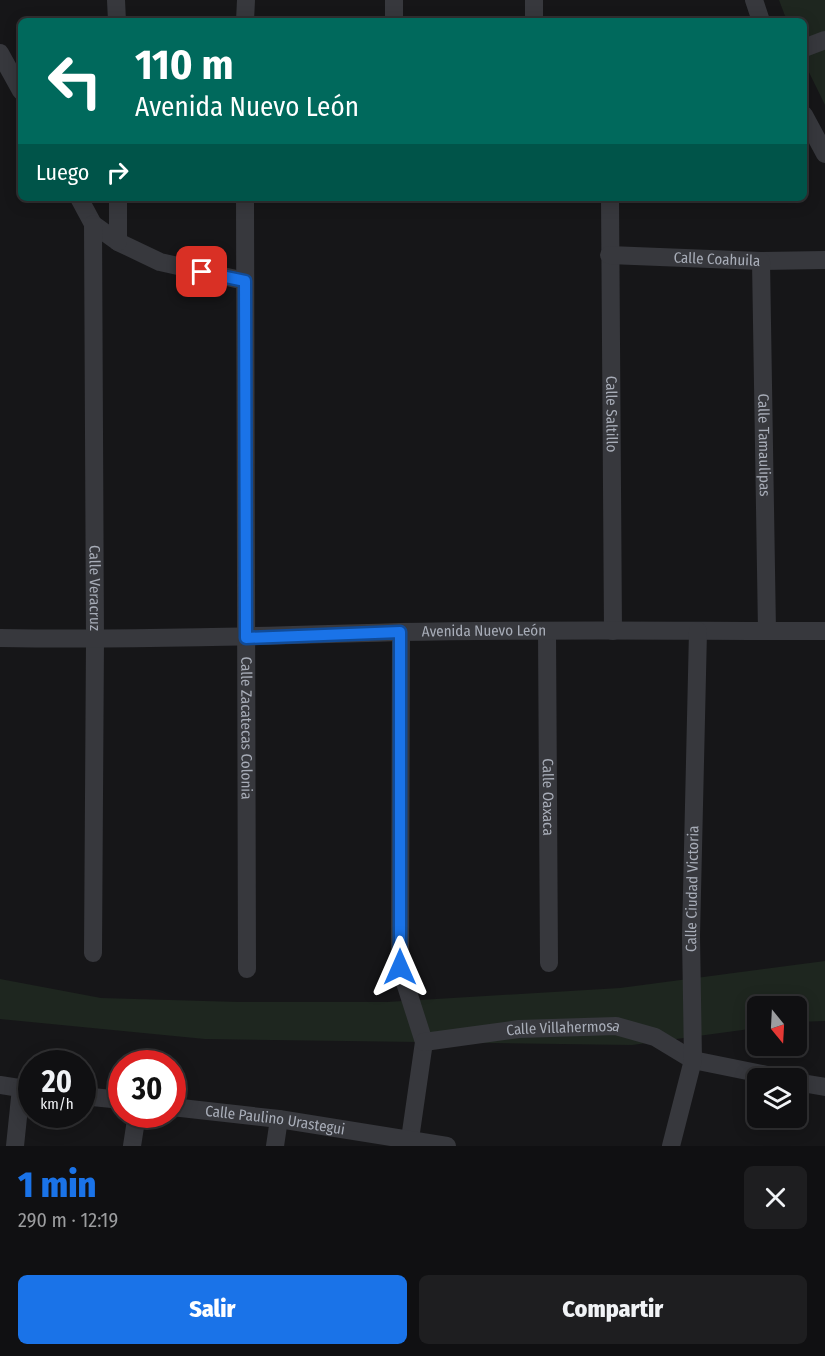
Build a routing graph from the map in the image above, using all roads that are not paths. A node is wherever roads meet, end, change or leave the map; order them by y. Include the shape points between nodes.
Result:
1 (116, 0) edge
2 (246, 0) edge
3 (394, 0) edge
4 (534, 0) edge
5 (754, 0) edge
6 (117, 18) edge
7 (245, 18) edge
8 (394, 18) edge
9 (534, 18) edge
10 (760, 18) edge
11 (825, 40) edge
12 (807, 47) edge
13 (0, 53) edge
14 (18, 86) edge
15 (807, 121) edge
16 (825, 154) edge
17 (81, 201) edge
18 (118, 201) edge
19 (245, 201) edge
20 (610, 201) edge
21 (93, 224) junction
22 (118, 242) junction
23 (609, 255) junction
24 (825, 260) edge
25 (761, 261) junction
26 (245, 281) junction
27 (613, 631) junction
28 (698, 631) junction
29 (767, 631) junction
30 (825, 631) edge
31 (400, 632) junction
32 (547, 632) junction
33 (0, 638) edge
34 (246, 638) junction
35 (95, 639) junction
36 (93, 953) dead end
37 (549, 963) dead end
38 (247, 969) dead end
39 (424, 1042) junction
40 (693, 1060) junction
41 (747, 1071) edge
42 (807, 1084) edge
43 (0, 1085) edge
44 (18, 1088) edge
45 (825, 1088) edge
46 (186, 1109) edge
47 (279, 1119) junction
48 (18, 1128) edge
49 (135, 1128) edge
50 (410, 1143) edge
51 (15, 1146) edge
52 (132, 1146) edge
53 (275, 1146) edge
54 (447, 1146) edge
55 (671, 1146) edge

1 - 6 street
2 - 7 street
3 - 8 street
4 - 9 street
5 - 10 street
11 - 12 street
13 - 14 street
15 - 16 street
17 - 21 street
18 - 22 street
19 - 26 street, Calle Zacatecas Colonia
20 - 23 street, Calle Saltillo
21 - 22 street
21 - 35 street, Calle Veracruz
22 - 26 street via 160,262
23 - 25 street, Calle Coahuila
23 - 27 street, Calle Saltillo
24 - 25 street, Calle Coahuila
25 - 29 street, Calle Tamaulipas
26 - 34 street, Calle Zacatecas Colonia
27 - 28 street, Avenida Nuevo León
27 - 32 street, Avenida Nuevo León
28 - 29 street, Avenida Nuevo León
28 - 40 street, Calle Ciudad Victoria via 691,936
29 - 30 street, Avenida Nuevo León
31 - 32 street, Avenida Nuevo León
31 - 34 street, Avenida Nuevo León
31 - 39 street via 400,967
32 - 37 street, Calle Oaxaca
33 - 35 street, Avenida Nuevo León
34 - 35 street, Avenida Nuevo León
34 - 38 street, Calle Zacatecas Colonia
35 - 36 street, Calle Veracruz
39 - 40 street, Calle Villahermosa via 519,1029 616,1026 655,1037
39 - 50 street
40 - 41 street, Calle Villahermosa
40 - 55 street, Calle Ciudad Victoria
42 - 45 street
43 - 44 street
46 - 47 street, Calle Paulino Urastegui
47 - 50 street, Calle Paulino Urastegui
47 - 53 street
48 - 51 street
49 - 52 street
50 - 54 street, Calle Paulino Urastegui

